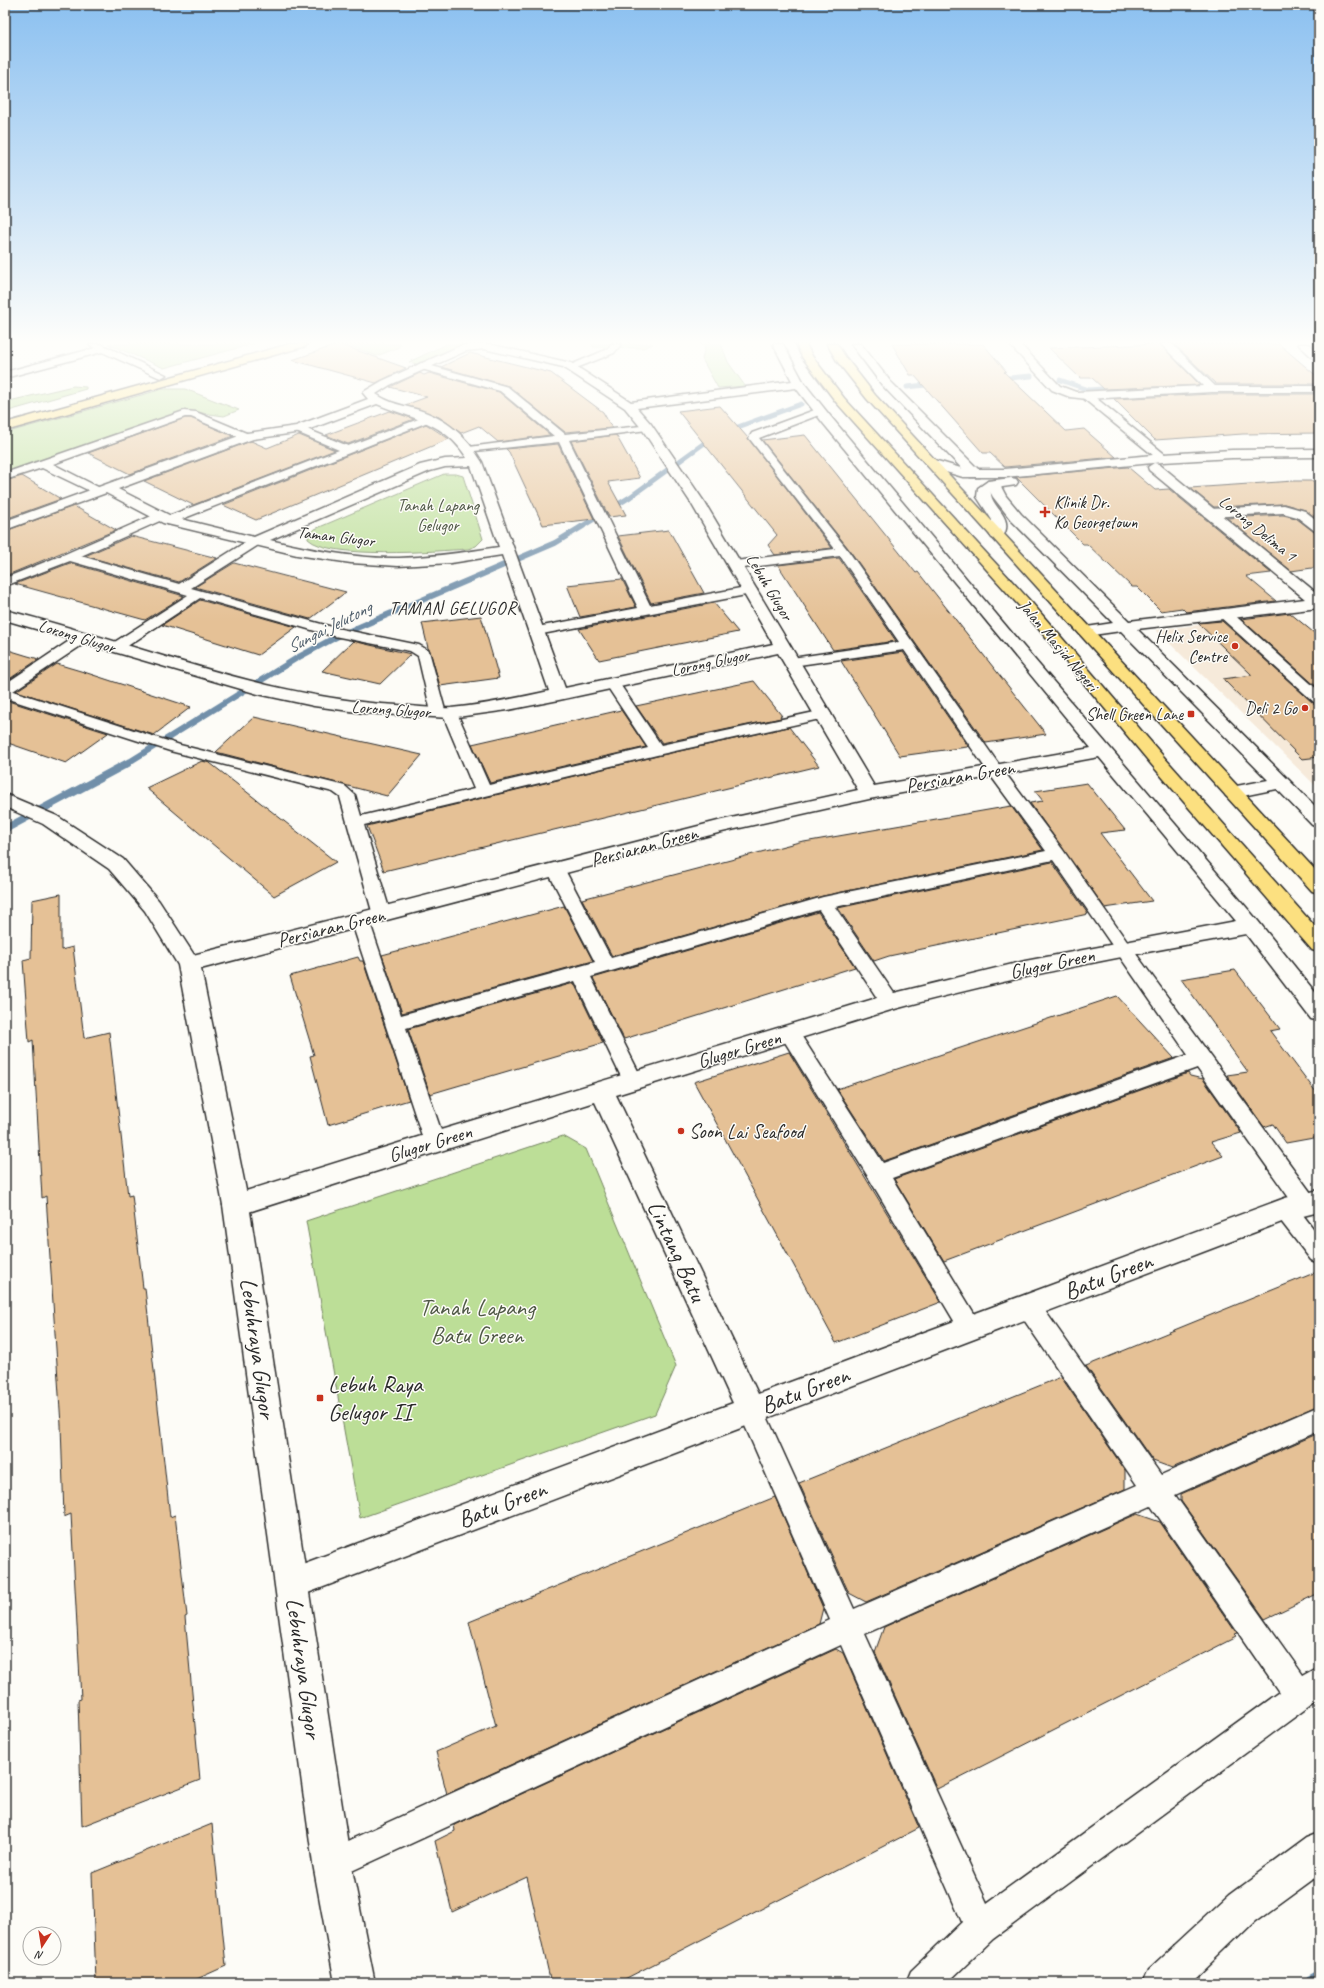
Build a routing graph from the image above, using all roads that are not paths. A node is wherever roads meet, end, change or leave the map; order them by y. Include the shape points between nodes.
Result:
1 (121, 437) edge
2 (247, 437) edge
3 (318, 437) edge
4 (382, 437) edge
5 (453, 437) edge
6 (572, 437) edge
7 (654, 437) edge
8 (755, 437) edge
9 (842, 437) edge
10 (875, 437) edge
11 (909, 437) edge
12 (939, 437) edge
13 (1131, 437) edge
14 (563, 438) junction
15 (349, 450) junction
16 (1319, 453) edge
17 (472, 456) junction
18 (1158, 462) junction
19 (44, 464) junction
20 (934, 464) junction
21 (975, 474) junction
22 (5, 477) edge
23 (993, 484) junction
24 (102, 490) junction
25 (1210, 514) junction
26 (164, 519) junction
27 (5, 526) edge
28 (1319, 528) edge
29 (997, 535) junction
30 (256, 541) junction
31 (843, 552) junction
32 (508, 553) junction
33 (69, 557) junction
34 (735, 565) junction
35 (5, 582) edge
36 (182, 588) junction
37 (750, 590) junction
38 (199, 593) junction
39 (1319, 602) edge
40 (646, 610) junction
41 (1224, 613) junction
42 (5, 615) edge
43 (1124, 627) junction
44 (537, 631) junction
45 (1086, 631) junction
46 (83, 638) junction
47 (908, 645) junction
48 (783, 647) junction
49 (115, 648) junction
50 (792, 662) junction
51 (612, 683) junction
52 (5, 690) edge
53 (5, 693) edge
54 (559, 695) junction
55 (1319, 699) edge
56 (444, 712) junction
57 (824, 714) junction
58 (657, 750) junction
59 (1104, 751) junction
60 (994, 769) junction
61 (1281, 784) junction
62 (483, 791) junction
63 (1233, 792) junction
64 (869, 793) junction
65 (5, 800) edge
66 (1319, 820) edge
67 (356, 822) junction
68 (1057, 854) junction
69 (556, 870) junction
70 (1319, 886) edge
71 (823, 903) junction
72 (382, 915) junction
73 (360, 920) junction
74 (1251, 926) junction
75 (1319, 945) edge
76 (1122, 948) junction
77 (189, 964) junction
78 (606, 966) junction
79 (580, 973) junction
80 (890, 1002) junction
81 (1319, 1013) edge
82 (395, 1024) junction
83 (790, 1034) junction
84 (1202, 1058) junction
85 (633, 1081) junction
86 (602, 1091) junction
87 (434, 1142) junction
88 (878, 1174) junction
89 (236, 1205) junction
90 (1303, 1205) edge
91 (1319, 1253) edge
92 (1028, 1306) junction
93 (971, 1328) junction
94 (751, 1410) junction
95 (1319, 1418) edge
96 (1155, 1490) junction
97 (292, 1583) junction
98 (847, 1628) junction
99 (1309, 1688) edge
100 (1319, 1851) edge
101 (332, 1864) junction
102 (981, 1927) junction
103 (355, 1983) edge
104 (923, 1983) edge
105 (1163, 1983) edge

1 - 19 lane
2 - 24 street
3 - 15 lane
4 - 15 lane
5 - 17 street
6 - 14 lane
7 - 34 street, Lebuh Glugor
8 - 31 lane
9 - 59 street
10 - 75 main road, Jalan Masjid Negeri via 1027,606
11 - 20 main road, Jalan Masjid Negeri
12 - 21 street
13 - 18 lane
14 - 17 lane
14 - 40 lane
15 - 26 lane
16 - 18 street
17 - 30 street, Taman Glugor via 425,468
17 - 32 street
18 - 21 street
18 - 23 street
18 - 25 street, Lorong Delima 1
19 - 22 lane
19 - 24 lane
20 - 21 street
20 - 29 main road, Jalan Masjid Negeri
23 - 29 street via 983,492 998,518
23 - 43 street via 1016,517
24 - 26 street, Taman Glugor
24 - 27 street
25 - 28 lane via 1284,509 1301,514
25 - 39 street, Lorong Delima 1
26 - 30 street, Taman Glugor
26 - 33 lane
29 - 45 main road, Jalan Masjid Negeri
30 - 32 street, Taman Glugor via 297,551 398,562
30 - 36 lane
31 - 34 lane
31 - 47 lane
32 - 44 street
33 - 35 lane
33 - 36 lane
34 - 37 street, Lebuh Glugor
36 - 38 lane
37 - 40 lane
37 - 48 street, Lebuh Glugor
38 - 49 lane
38 - 56 lane via 334,632 414,648 424,654
39 - 41 street
40 - 44 lane
41 - 43 street
41 - 55 lane
42 - 46 street, Lorong Glugor
43 - 45 street
43 - 61 street
44 - 54 street
45 - 63 main road, Jalan Masjid Negeri
46 - 49 street, Lorong Glugor
46 - 52 lane
47 - 50 lane
47 - 60 lane
48 - 50 street, Lebuh Glugor
48 - 51 street, Lorong Glugor
49 - 56 street, Lorong Glugor via 258,689 314,701 364,708
50 - 57 street, Lebuh Glugor
51 - 54 street, Lorong Glugor
51 - 58 lane
53 - 67 lane via 175,748 339,789 347,795
54 - 56 street, Lorong Glugor via 508,705
56 - 62 lane
57 - 58 lane
57 - 64 street, Lebuh Glugor
58 - 62 lane
59 - 60 street, Persiaran Green
59 - 74 street
60 - 64 street, Persiaran Green
60 - 68 lane
61 - 63 street
61 - 66 street
62 - 67 lane
63 - 70 main road, Jalan Masjid Negeri
64 - 69 street, Persiaran Green via 722,826
65 - 77 street, Lebuhraya Glugor via 50,820 116,864 152,906
67 - 72 lane
68 - 71 lane
68 - 76 lane
69 - 72 street, Persiaran Green
69 - 78 lane
71 - 78 lane
71 - 80 lane
72 - 73 street, Persiaran Green
73 - 77 street, Persiaran Green
73 - 82 lane
74 - 76 street, Glugor Green
74 - 81 street
76 - 80 street, Glugor Green via 962,982
76 - 84 lane
77 - 89 street, Lebuhraya Glugor
78 - 79 lane
79 - 82 lane
79 - 85 lane
80 - 83 street, Glugor Green
82 - 87 lane
83 - 85 street, Glugor Green
83 - 88 lane
84 - 88 lane
84 - 90 lane
85 - 86 street, Glugor Green
86 - 87 street, Glugor Green
86 - 94 street, Lintang Batu
87 - 89 street, Glugor Green
88 - 93 lane
89 - 97 street, Lebuhraya Glugor
90 - 91 lane
90 - 92 street, Batu Green
92 - 93 street, Batu Green
92 - 96 lane
93 - 94 street, Batu Green
94 - 97 street, Batu Green
94 - 98 lane
95 - 96 lane
96 - 98 lane
96 - 99 lane
97 - 101 street, Lebuhraya Glugor
98 - 101 lane
98 - 102 lane
99 - 102 lane
100 - 105 street via 1243,1907
101 - 103 street, Lebuhraya Glugor
102 - 104 lane

